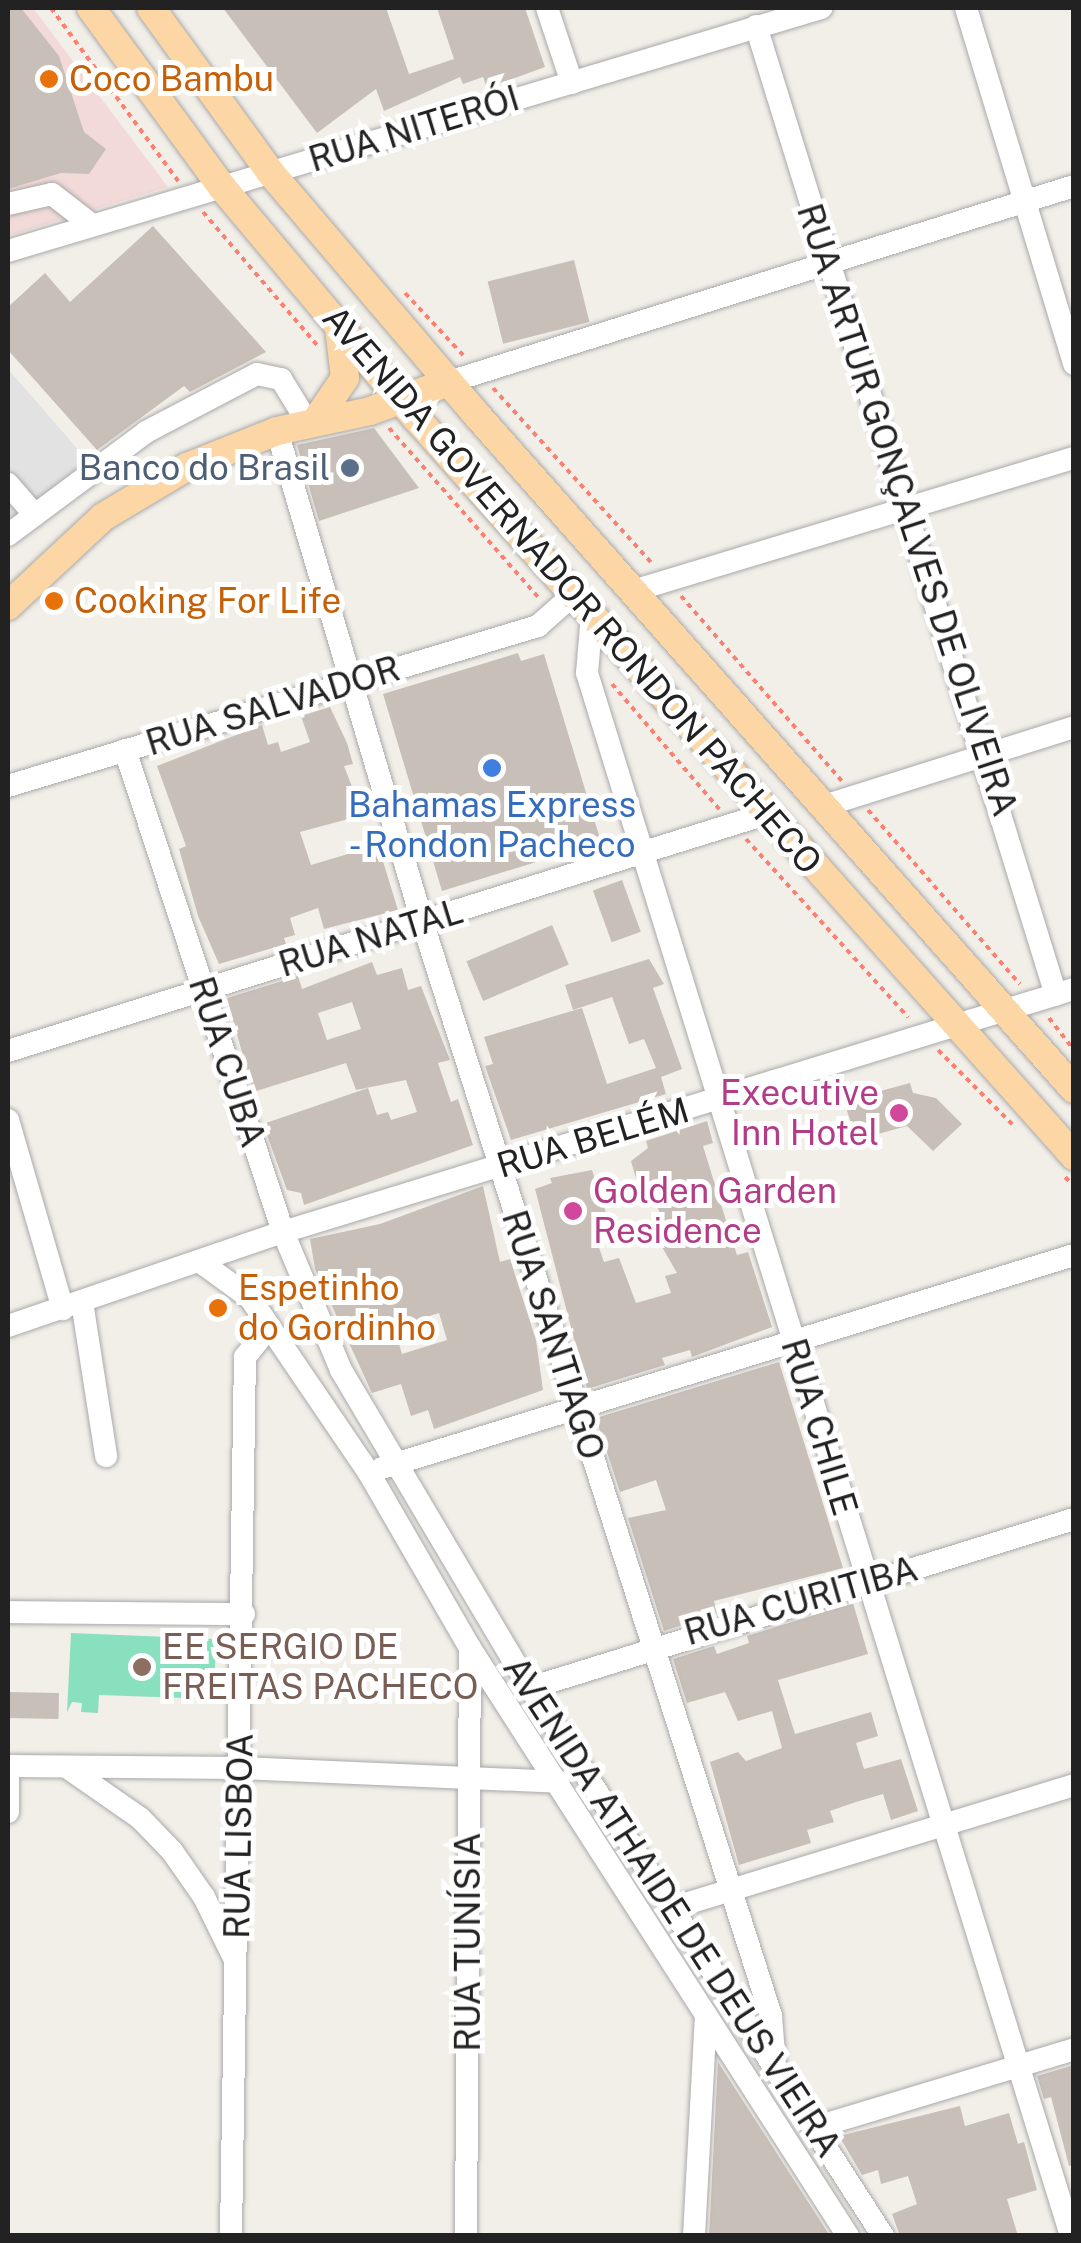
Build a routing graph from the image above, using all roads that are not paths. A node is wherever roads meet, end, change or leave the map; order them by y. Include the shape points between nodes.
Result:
1 (91, 8) edge
2 (152, 8) edge
3 (547, 8) edge
4 (821, 8) edge
5 (966, 8) edge
6 (756, 26) junction
7 (572, 82) junction
8 (270, 172) junction
9 (1074, 186) edge
10 (222, 187) junction
11 (1024, 200) junction
12 (8, 204) edge
13 (92, 225) junction
14 (8, 251) edge
15 (829, 264) junction
16 (339, 325) junction
17 (1074, 364) edge
18 (448, 382) junction
19 (401, 400) junction
20 (311, 423) junction
21 (277, 431) junction
22 (1074, 458) edge
23 (8, 484) edge
24 (907, 509) junction
25 (33, 514) junction
26 (8, 535) edge
27 (636, 590) junction
28 (583, 605) junction
29 (8, 606) edge
30 (351, 682) junction
31 (1074, 727) edge
32 (125, 750) junction
33 (986, 755) junction
34 (8, 786) edge
35 (842, 801) junction
36 (769, 813) junction
37 (642, 855) junction
38 (423, 924) junction
39 (203, 988) junction
40 (1055, 995) edge
41 (1005, 1010) junction
42 (955, 1025) junction
43 (8, 1051) edge
44 (1074, 1088) edge
45 (714, 1100) junction
46 (8, 1120) edge
47 (1074, 1156) edge
48 (499, 1166) junction
49 (283, 1232) junction
50 (249, 1246) junction
51 (1074, 1254) edge
52 (202, 1263) junction
53 (250, 1298) junction
54 (72, 1305) junction
55 (8, 1326) edge
56 (270, 1327) junction
57 (792, 1339) junction
58 (342, 1370) joint
59 (575, 1406) junction
60 (106, 1456) dead end
61 (394, 1464) junction
62 (369, 1473) junction
63 (1074, 1519) edge
64 (866, 1583) junction
65 (8, 1612) edge
66 (244, 1614) junction
67 (651, 1645) junction
68 (470, 1648) junction
69 (530, 1688) junction
70 (8, 1766) edge
71 (68, 1768) junction
72 (241, 1768) junction
73 (469, 1778) junction
74 (559, 1782) junction
75 (1074, 1785) edge
76 (8, 1812) edge
77 (943, 1825) junction
78 (725, 1888) junction
79 (672, 1908) junction
80 (236, 1962) junction
81 (729, 1996) junction
82 (705, 2016) junction
83 (1074, 2049) edge
84 (1020, 2065) junction
85 (775, 2066) junction
86 (814, 2128) junction
87 (231, 2236) edge
88 (466, 2236) edge
89 (694, 2236) edge
90 (848, 2236) edge
91 (883, 2236) edge
92 (1070, 2236) edge

1 - 10 main road, AVENIDA GOVERNADOR RONDON PACHECO
2 - 8 main road, AVENIDA GOVERNADOR RONDON PACHECO
3 - 7 street
4 - 6 street, RUA NITERÓI
5 - 11 street
6 - 7 street, RUA NITERÓI
6 - 15 street, RUA ARTUR GONÇALVES DE OLIVEIRA
7 - 8 street, RUA NITERÓI
8 - 10 street, RUA NITERÓI
8 - 18 main road, AVENIDA GOVERNADOR RONDON PACHECO
9 - 11 street
10 - 13 street, RUA NITERÓI
10 - 16 main road, AVENIDA GOVERNADOR RONDON PACHECO
11 - 15 street
11 - 17 street
12 - 13 street via 52,194
13 - 14 street, RUA NITERÓI
15 - 18 street
15 - 24 street, RUA ARTUR GONÇALVES DE OLIVEIRA
16 - 19 main road, AVENIDA GOVERNADOR RONDON PACHECO
16 - 20 main road via 345,378
18 - 19 main road
18 - 27 main road, AVENIDA GOVERNADOR RONDON PACHECO
19 - 20 main road
19 - 28 main road, AVENIDA GOVERNADOR RONDON PACHECO
20 - 21 main road
20 - 25 street via 280,379 257,374 146,432
21 - 29 main road via 187,467 104,517
21 - 30 street, RUA SANTIAGO
22 - 24 street
23 - 25 street
24 - 27 street
24 - 33 street, RUA ARTUR GONÇALVES DE OLIVEIRA
25 - 26 street
27 - 35 main road, AVENIDA GOVERNADOR RONDON PACHECO
28 - 30 street, RUA SALVADOR via 538,626
28 - 36 main road, AVENIDA GOVERNADOR RONDON PACHECO
28 - 37 street, RUA CHILE via 588,672
30 - 32 street, RUA SALVADOR
30 - 38 street, RUA SANTIAGO
31 - 33 street
32 - 34 street, RUA SALVADOR
32 - 39 street, RUA CUBA
33 - 35 street
33 - 40 street, RUA ARTUR GONÇALVES DE OLIVEIRA
35 - 41 main road, AVENIDA GOVERNADOR RONDON PACHECO
36 - 37 street, RUA NATAL
36 - 42 main road, AVENIDA GOVERNADOR RONDON PACHECO
37 - 38 street, RUA NATAL
37 - 45 street, RUA CHILE
38 - 39 street, RUA NATAL
38 - 48 street, RUA SANTIAGO
39 - 43 street, RUA NATAL
39 - 49 street, RUA CUBA
40 - 41 street, RUA BELÉM
41 - 42 street, RUA BELÉM
41 - 44 main road, AVENIDA GOVERNADOR RONDON PACHECO
42 - 45 street, RUA BELÉM
42 - 47 main road, AVENIDA GOVERNADOR RONDON PACHECO
45 - 48 street, RUA BELÉM
45 - 57 street, RUA CHILE
46 - 54 street
48 - 49 street, RUA BELÉM
48 - 59 street, RUA SANTIAGO
49 - 50 street, RUA BELÉM
49 - 58 street, RUA CUBA
50 - 52 street, RUA BELÉM
50 - 53 street via 243,1271
51 - 57 street
52 - 53 street, AVENIDA ATHAIDE DE DEUS VIEIRA
52 - 54 street, RUA BELÉM
53 - 56 street, AVENIDA ATHAIDE DE DEUS VIEIRA
54 - 55 street, RUA BELÉM
54 - 60 street
56 - 62 street, AVENIDA ATHAIDE DE DEUS VIEIRA
56 - 66 street, RUA LISBOA via 245,1357
57 - 59 street
57 - 64 street, RUA CHILE
58 - 61 street, AVENIDA ATHAIDE DE DEUS VIEIRA
59 - 61 street
59 - 67 street, RUA SANTIAGO
61 - 62 street
61 - 69 street, AVENIDA ATHAIDE DE DEUS VIEIRA
62 - 68 street, AVENIDA ATHAIDE DE DEUS VIEIRA
63 - 64 street, RUA CURITIBA
64 - 67 street, RUA CURITIBA
64 - 77 street, RUA CHILE
65 - 66 street
66 - 72 street, RUA LISBOA
67 - 69 street, RUA CURITIBA
67 - 78 street, RUA SANTIAGO
68 - 73 street, RUA TUNÍSIA
68 - 74 street, AVENIDA ATHAIDE DE DEUS VIEIRA
69 - 79 street, AVENIDA ATHAIDE DE DEUS VIEIRA
70 - 71 street
70 - 76 street
71 - 72 street
71 - 80 street via 140,1818 172,1852 204,1897
72 - 73 street
72 - 80 street, RUA LISBOA
73 - 74 street
73 - 88 street, RUA TUNÍSIA
74 - 82 street, AVENIDA ATHAIDE DE DEUS VIEIRA
75 - 77 street
77 - 78 street
77 - 84 street, RUA CHILE
78 - 79 street
78 - 85 street, RUA SANTIAGO via 772,2016
79 - 81 street, AVENIDA ATHAIDE DE DEUS VIEIRA
80 - 87 street, RUA LISBOA
81 - 82 street
81 - 85 street, AVENIDA ATHAIDE DE DEUS VIEIRA
82 - 89 street
82 - 90 street, AVENIDA ATHAIDE DE DEUS VIEIRA
83 - 84 street
84 - 86 street
84 - 92 street, RUA CHILE
85 - 86 street, AVENIDA ATHAIDE DE DEUS VIEIRA
86 - 91 street, AVENIDA ATHAIDE DE DEUS VIEIRA

